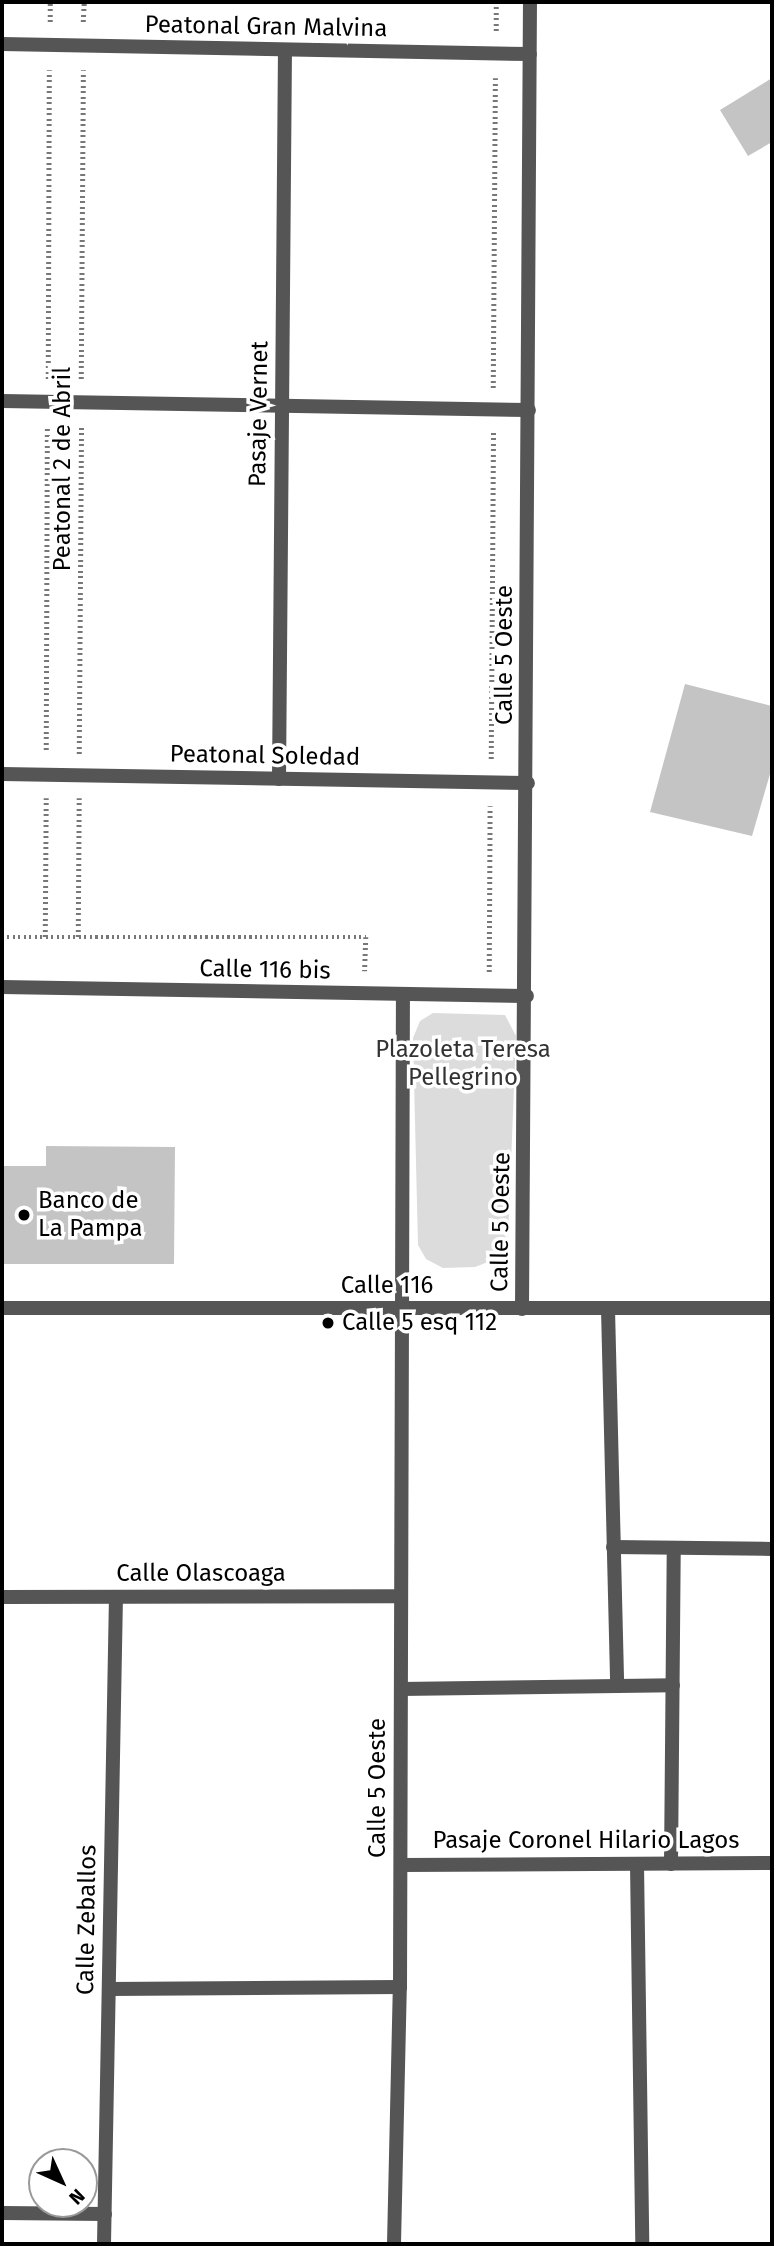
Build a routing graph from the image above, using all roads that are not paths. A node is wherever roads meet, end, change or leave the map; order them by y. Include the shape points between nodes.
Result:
1 (530, 2) edge
2 (2, 44) edge
3 (285, 50) junction
4 (530, 54) junction
5 (2, 401) edge
6 (282, 406) junction
7 (529, 410) junction
8 (2, 774) edge
9 (279, 779) junction
10 (528, 783) junction
11 (2, 987) edge
12 (402, 995) junction
13 (527, 996) junction
14 (2, 1308) edge
15 (772, 1308) edge
16 (400, 1309) junction
17 (522, 1309) junction
18 (608, 1309) junction
19 (613, 1547) junction
20 (674, 1548) junction
21 (772, 1549) edge
22 (401, 1596) junction
23 (2, 1597) edge
24 (116, 1597) junction
25 (617, 1685) junction
26 (673, 1685) junction
27 (401, 1689) junction
28 (772, 1863) edge
29 (637, 1864) junction
30 (671, 1864) junction
31 (401, 1865) junction
32 (400, 1987) junction
33 (109, 1989) junction
34 (2, 2213) edge
35 (105, 2214) junction
36 (104, 2244) edge
37 (394, 2244) edge
38 (642, 2244) edge

1 - 4 street, Calle 5 Oeste
2 - 3 street, Peatonal Gran Malvina
3 - 4 street, Peatonal Gran Malvina
3 - 6 street, Pasaje Vernet
4 - 7 street, Calle 5 Oeste
5 - 6 street
6 - 7 street
6 - 9 street, Pasaje Vernet
7 - 10 street, Calle 5 Oeste
8 - 9 street, Peatonal Soledad
9 - 10 street, Peatonal Soledad
10 - 13 street, Calle 5 Oeste
11 - 12 street, Calle 116 bis
12 - 13 street, Calle 116 bis
12 - 16 street, Calle 5 Oeste
13 - 17 street, Calle 5 Oeste
14 - 16 street, Calle 116
15 - 18 street, Calle 116
16 - 17 street, Calle 116
16 - 22 street, Calle 5 Oeste
17 - 18 street, Calle 116
18 - 19 street
19 - 20 street
19 - 25 street
20 - 21 street
20 - 26 street
22 - 24 street, Calle Olascoaga
22 - 27 street, Calle 5 Oeste
23 - 24 street, Calle Olascoaga
24 - 33 street, Calle Zeballos
25 - 26 street
25 - 27 street
26 - 30 street
27 - 31 street, Calle 5 Oeste
28 - 30 street, Pasaje Coronel Hilario Lagos
29 - 30 street, Pasaje Coronel Hilario Lagos
29 - 31 street, Pasaje Coronel Hilario Lagos
29 - 38 street
31 - 32 street, Calle 5 Oeste
32 - 33 street
32 - 37 street, Calle 5 Oeste
33 - 35 street, Calle Zeballos
34 - 35 street
35 - 36 street, Calle Zeballos

